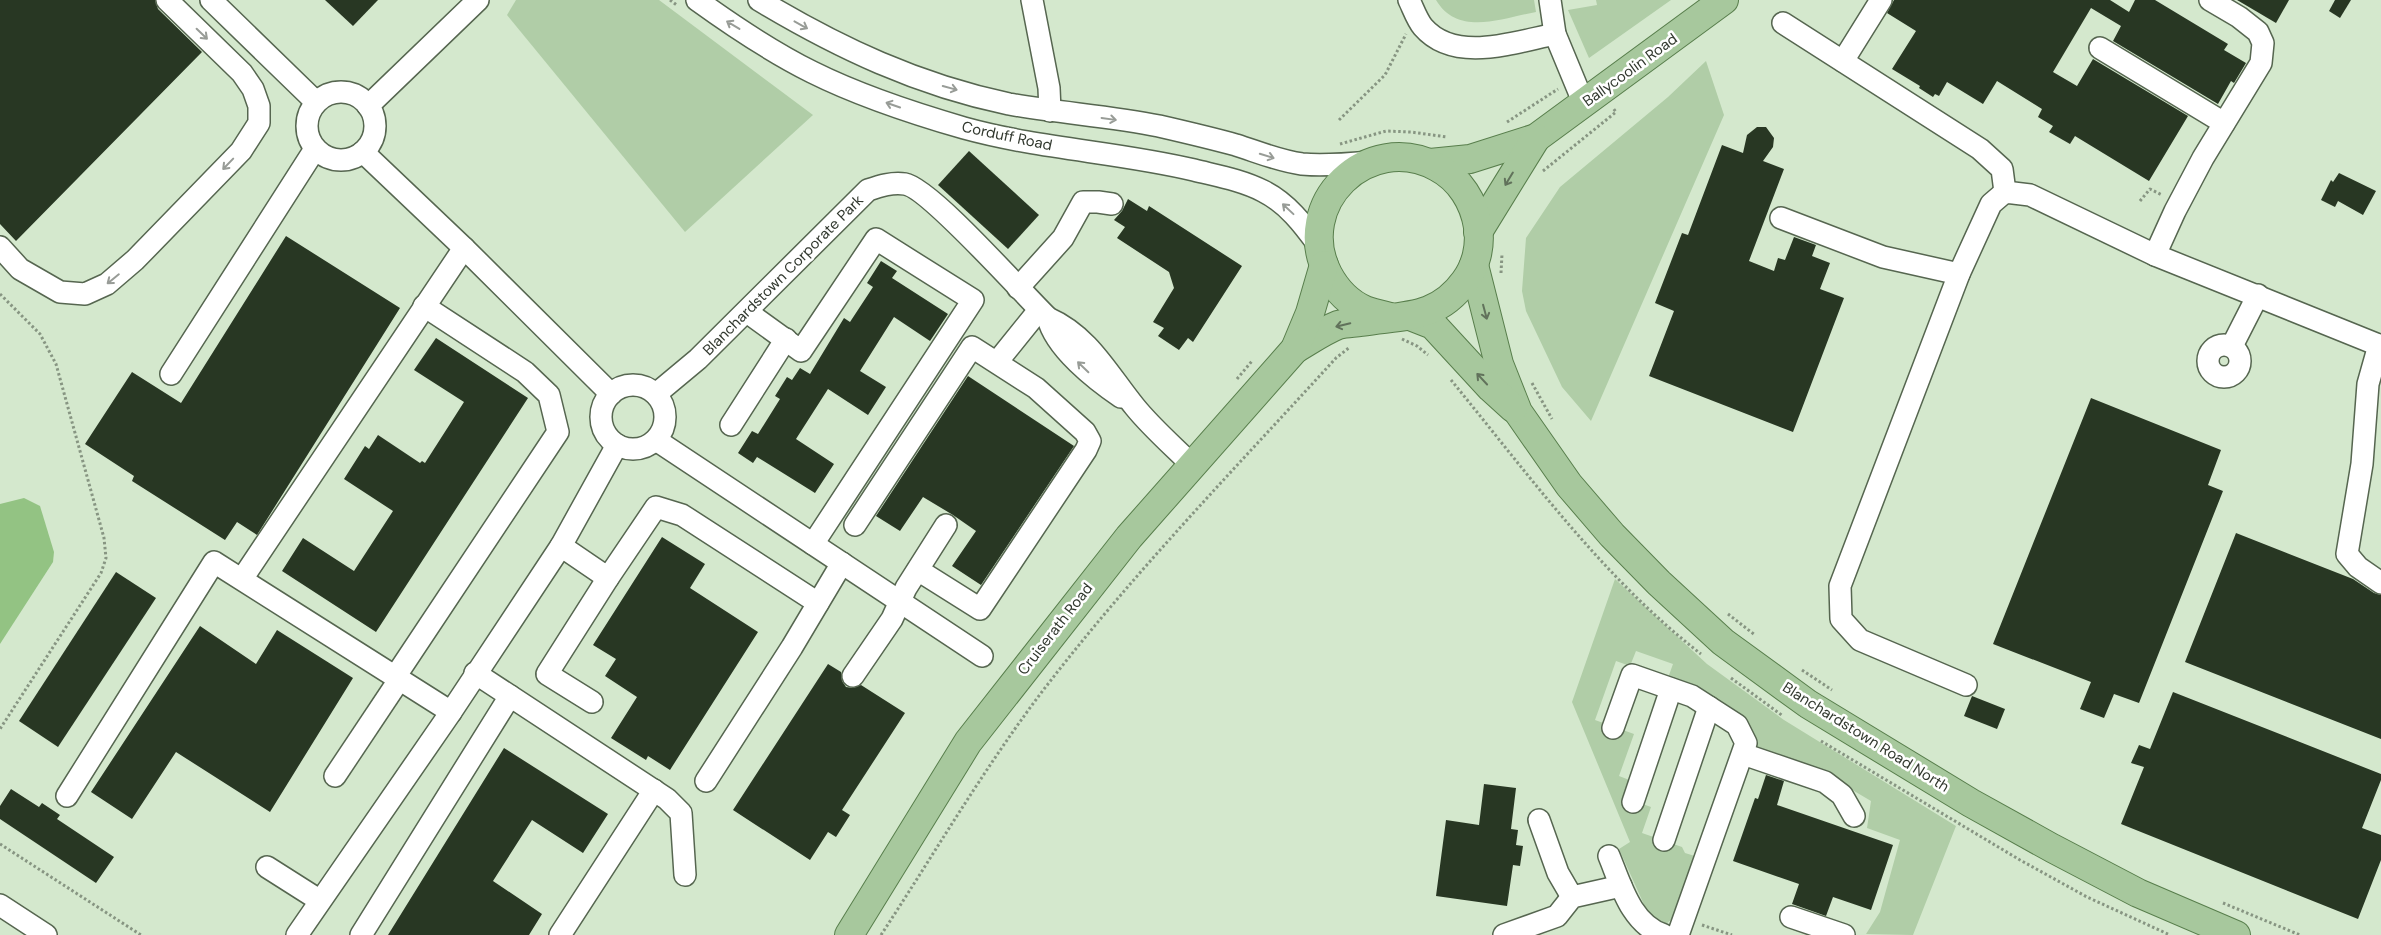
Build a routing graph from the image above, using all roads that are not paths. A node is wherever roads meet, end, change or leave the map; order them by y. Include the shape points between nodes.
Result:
1 (167, 0) edge
2 (211, 0) edge
3 (697, 0) edge
4 (759, 0) edge
5 (1032, 0) edge
6 (1550, 0) edge
7 (1724, 0) edge
8 (1881, 0) edge
9 (2210, 0) edge
10 (468, 3) edge
11 (1412, 7) edge
12 (1783, 23) dead end
13 (1555, 34) junction
14 (2100, 48) dead end
15 (1843, 61) junction
16 (1592, 98) junction
17 (316, 102) junction
18 (368, 106) junction
19 (1050, 111) junction
20 (2224, 123) junction
21 (1536, 138) junction
22 (315, 149) junction
23 (363, 152) junction
24 (1370, 162) junction
25 (1430, 164) junction
26 (2006, 192) junction
27 (1112, 204) dead end
28 (1781, 218) dead end
29 (1478, 232) junction
30 (0, 247) edge
31 (464, 248) junction
32 (1321, 255) junction
33 (2155, 255) junction
34 (1474, 265) junction
35 (1959, 274) junction
36 (1018, 288) junction
37 (2258, 296) junction
38 (424, 306) junction
39 (747, 312) junction
40 (1043, 314) junction
41 (1399, 324) junction
42 (786, 339) junction
43 (2380, 345) edge
44 (2232, 346) dead end
45 (1295, 349) junction
46 (996, 362) junction
47 (171, 374) dead end
48 (611, 394) junction
49 (656, 394) junction
50 (1518, 412) junction
51 (731, 425) dead end
52 (656, 440) junction
53 (617, 445) junction
54 (1192, 464) junction
55 (855, 525) dead end
56 (946, 525) dead end
57 (813, 544) junction
58 (560, 546) junction
59 (842, 563) junction
60 (918, 570) junction
61 (608, 578) junction
62 (242, 579) junction
63 (2381, 583) edge
64 (902, 601) junction
65 (818, 603) junction
66 (982, 656) dead end
67 (475, 673) junction
68 (853, 676) dead end
69 (397, 679) junction
70 (1966, 685) dead end
71 (1671, 689) junction
72 (510, 696) junction
73 (592, 702) dead end
74 (1708, 707) junction
75 (451, 712) junction
76 (1613, 728) dead end
77 (1743, 754) junction
78 (335, 776) dead end
79 (706, 781) dead end
80 (654, 790) junction
81 (67, 796) dead end
82 (1633, 802) dead end
83 (1854, 816) dead end
84 (1539, 820) dead end
85 (1664, 840) dead end
86 (1609, 856) dead end
87 (267, 867) dead end
88 (685, 875) dead end
89 (1621, 886) junction
90 (1572, 897) junction
91 (319, 900) junction
92 (0, 905) edge
93 (1791, 917) dead end
94 (46, 935) edge
95 (297, 935) edge
96 (361, 935) edge
97 (560, 935) edge
98 (849, 935) edge
99 (1504, 935) edge
100 (1664, 935) edge
101 (1678, 935) edge
102 (1844, 935) edge
103 (2236, 935) edge

1 -> 30 street via 242,73 253,89 259,106 259,123 241,151 135,260 108,284 85,294 60,292 20,269
2 - 17 street
32 -> 3 street, Corduff Road via 1302,223 1284,204 1264,191 1164,163 966,128 865,96 811,71
4 -> 19 street via 848,50 903,74 1007,103
5 - 19 street via 1049,88
6 - 13 street
7 - 16 main road, Ballycoolin Road
8 - 15 street
9 - 20 street via 2258,32 2263,43 2261,63
10 - 18 street
11 - 13 street via 1423,27 1439,40 1460,46 1480,48
12 - 15 street
13 - 16 street via 1573,79
14 - 20 street
15 - 26 street via 1980,149 2002,169
16 - 21 main road, Ballycoolin Road
17 - 18 street via 328,94 344,92 357,96
17 - 22 street via 306,124 308,137
18 - 23 street via 374,118 375,131
19 -> 24 street via 1157,126 1302,164 1330,166
20 - 33 street via 2179,202
21 - 25 main road, Ballycoolin Road via 1470,159
21 -> 29 main road, Ballycoolin Road
22 - 23 street via 329,159 342,161
22 - 47 street
23 - 31 street
24 - 25 main road via 1390,157 1414,158
24 - 32 main road via 1346,177 1328,200 1320,224
25 - 29 main road via 1454,179 1464,190 1471,203
26 - 33 street via 2030,195
26 - 35 street via 1991,204
27 - 36 street via 1083,202 1063,238
28 - 35 street via 1883,257
29 - 34 main road
31 - 38 street
31 - 48 street
32 - 41 main road via 1333,282 1346,297 1365,310
32 - 45 main road, Cruiserath Road via 1310,313
33 - 37 street
34 - 41 main road via 1457,292 1434,309
34 -> 50 main road, Blanchardstown Road North via 1499,364
35 - 70 street via 1840,586 1841,619 1860,640
36 - 39 street, Blanchardstown Corporate Park via 924,194 907,184 888,184 868,190
36 - 40 street, Blanchardstown Corporate Park
37 - 43 street
37 - 44 street
38 - 62 street
38 - 69 street via 525,372 549,395 558,432
39 - 42 street
39 - 49 street, Blanchardstown Corporate Park
40 - 46 street
40 - 54 street, Blanchardstown Corporate Park via 1051,330 1073,356 1102,384 1135,408
41 -> 45 main road, Cruiserath Road via 1339,325
50 -> 41 main road, Blanchardstown Road North via 1491,388 1433,325
42 - 51 street
42 - 57 street via 802,351 876,239 973,300
43 - 63 street via 2368,384 2362,464 2347,554 2358,568
45 - 54 main road, Cruiserath Road
46 - 55 street via 972,347
46 - 60 street via 1036,388 1085,432 1090,441 980,608
48 - 49 street via 629,385 648,388
48 - 53 street via 602,411 602,421 604,430
49 - 52 street via 665,412 665,422
50 - 103 main road, Blanchardstown Road North via 1569,486 1659,583 1723,642 1800,698 1971,803 2138,893
52 - 53 street via 637,449
52 - 57 street
53 - 58 street
54 - 98 main road, Cruiserath Road via 1080,597 968,742
56 - 60 street
57 - 59 street
58 - 61 street
58 - 67 street
59 - 64 street
59 - 65 street
60 - 64 street
61 - 65 street via 656,507 682,516
61 - 73 street via 546,674
62 - 69 street
62 - 81 street via 214,562
64 - 66 street
64 - 68 street
65 - 79 street
67 - 72 street
67 - 75 street
69 - 75 street
69 - 78 street
71 - 74 street via 1692,696
71 - 76 street via 1632,676
71 - 82 street
72 - 80 street
72 - 96 street
74 - 77 street via 1737,725 1746,743
74 - 85 street
75 - 91 street
77 - 83 street via 1824,782 1842,795
77 - 101 street
80 - 88 street via 682,813
80 - 97 street
84 - 90 street via 1558,873
86 - 89 street
87 - 91 street
89 - 90 street
89 - 100 street via 1640,918
90 - 99 street via 1557,916
91 - 95 street
92 - 94 street
93 - 102 street

